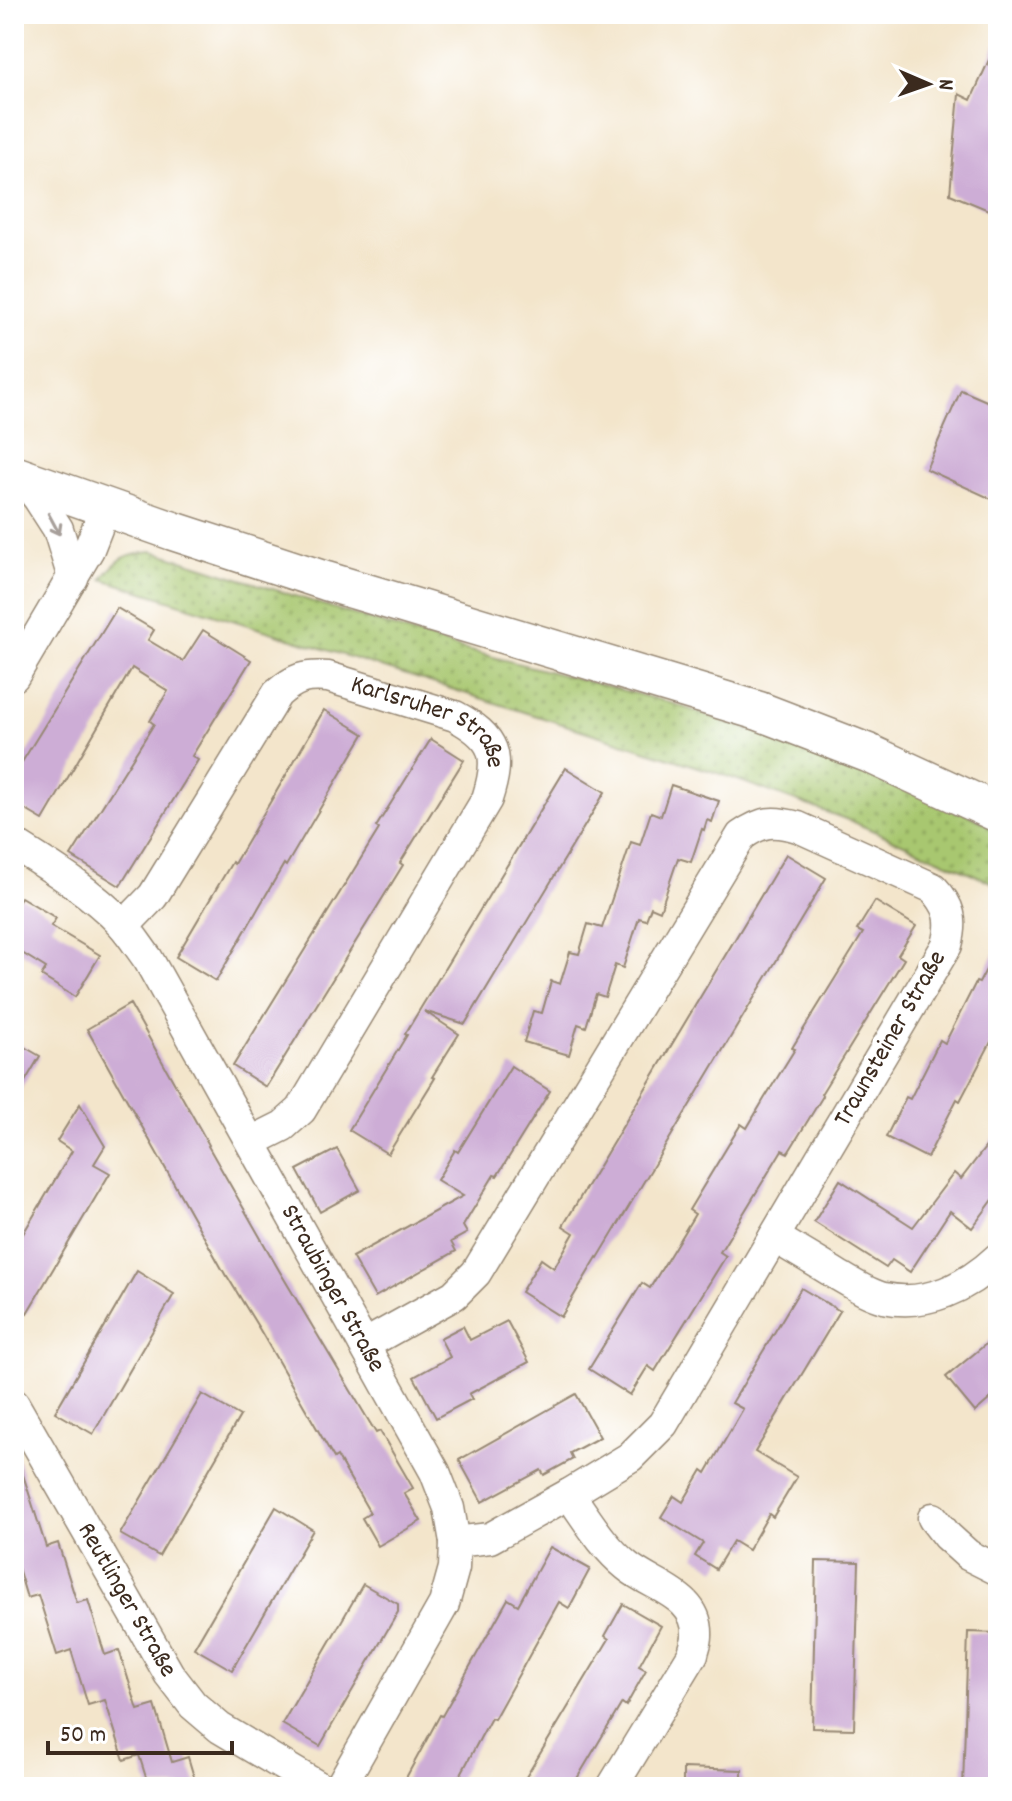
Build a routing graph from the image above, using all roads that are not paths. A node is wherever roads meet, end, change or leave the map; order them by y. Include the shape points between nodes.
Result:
1 (17, 476) edge
2 (105, 508) junction
3 (73, 578) junction
4 (14, 676) edge
5 (998, 813) edge
6 (14, 844) edge
7 (124, 926) junction
8 (251, 1142) junction
9 (774, 1237) junction
10 (998, 1258) edge
11 (364, 1345) junction
12 (14, 1404) edge
13 (569, 1494) junction
14 (933, 1518) dead end
15 (455, 1542) junction
16 (998, 1570) edge
17 (319, 1787) edge
18 (340, 1787) edge
19 (612, 1787) edge

1 - 2 main road
1 -> 3 street via 58,529
2 - 3 street
2 - 5 main road via 326,581 759,711 868,753
3 - 4 street
6 - 7 street, Straubinger Straße via 66,876
7 - 8 street, Straubinger Straße
7 - 8 street, Karlsruher Straße via 153,896 277,694 290,682 328,677 455,716 487,739 494,758 487,799 301,1110
8 - 11 street, Straubinger Straße
9 - 10 street via 864,1290 899,1300 940,1295
9 - 11 street, Traunsteiner Straße via 947,945 951,930 949,911 933,888 798,827 767,822 741,836 476,1273 454,1295
9 - 13 street, Traunsteiner Straße via 663,1424 630,1457
11 - 15 street, Straubinger Straße via 435,1472
12 - 17 street, Reutlinger Straße via 169,1674 193,1705 220,1728
13 - 15 street, Traunsteiner Straße via 490,1538
13 - 19 street via 606,1547 628,1568 686,1602 697,1635 693,1654
14 - 16 street via 968,1555
15 - 18 street, Straubinger Straße via 444,1604

